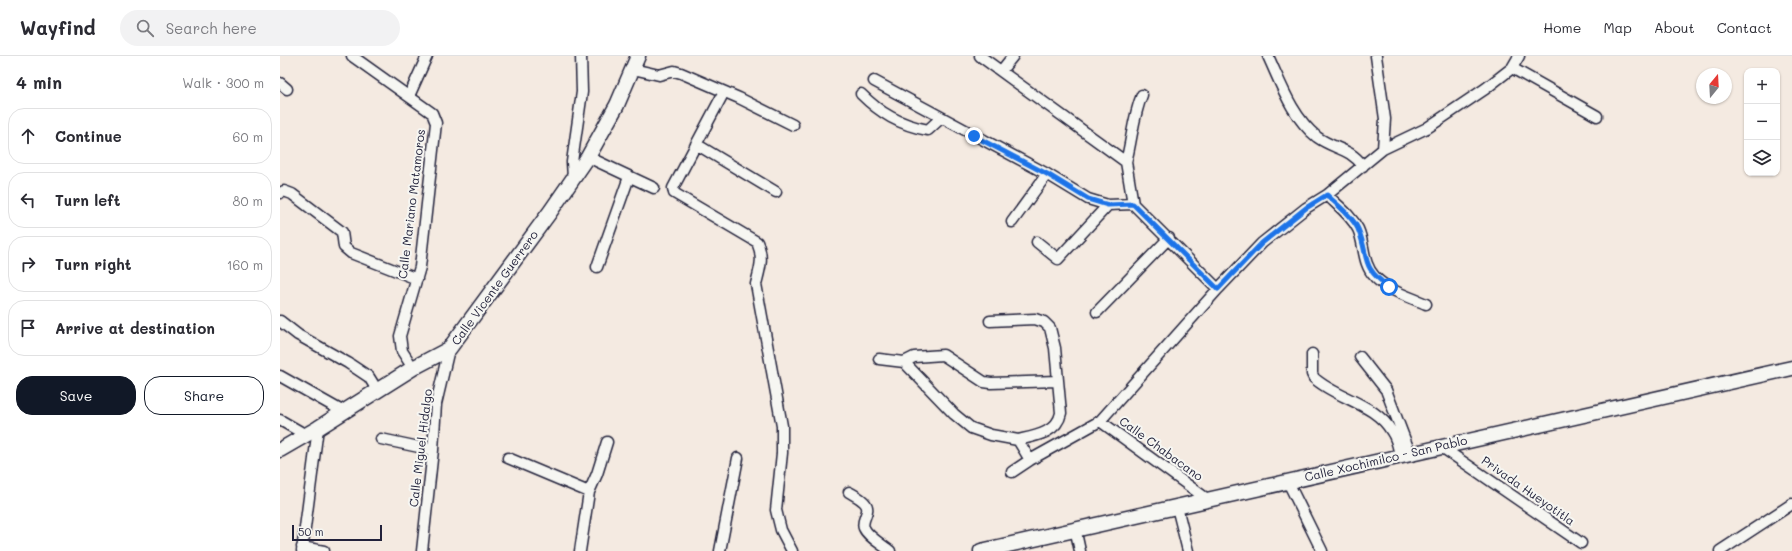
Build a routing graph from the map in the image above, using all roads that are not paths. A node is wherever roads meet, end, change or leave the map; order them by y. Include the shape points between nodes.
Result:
1 (352, 56) edge
2 (427, 56) edge
3 (581, 56) edge
4 (980, 56) edge
5 (1012, 56) edge
6 (1268, 56) edge
7 (1376, 56) edge
8 (1519, 56) edge
9 (636, 62) edge
10 (1512, 68) junction
11 (1001, 71) junction
12 (874, 81) dead end
13 (724, 92) junction
14 (861, 94) dead end
15 (1142, 95) dead end
16 (409, 96) junction
17 (1597, 116) dead end
18 (941, 118) junction
19 (792, 125) dead end
20 (696, 144) junction
21 (1383, 149) junction
22 (588, 157) junction
23 (1126, 162) junction
24 (1363, 166) junction
25 (1047, 174) junction
26 (629, 177) junction
27 (573, 178) junction
28 (654, 188) dead end
29 (776, 192) dead end
30 (280, 193) edge
31 (1327, 195) junction
32 (1133, 204) junction
33 (1108, 205) junction
34 (1012, 222) dead end
35 (1168, 238) junction
36 (1037, 242) dead end
37 (597, 267) dead end
38 (417, 279) junction
39 (1218, 289) junction
40 (1426, 304) dead end
41 (1097, 312) dead end
42 (280, 321) edge
43 (990, 321) dead end
44 (449, 349) junction
45 (1312, 354) dead end
46 (1360, 357) dead end
47 (879, 359) dead end
48 (904, 362) junction
49 (412, 368) junction
50 (1792, 368) edge
51 (280, 376) edge
52 (1057, 381) junction
53 (377, 390) junction
54 (342, 412) junction
55 (280, 420) edge
56 (1100, 421) junction
57 (312, 431) junction
58 (381, 439) dead end
59 (1018, 440) junction
60 (607, 442) dead end
61 (1440, 446) junction
62 (280, 450) edge
63 (433, 450) junction
64 (1405, 454) junction
65 (508, 458) dead end
66 (738, 458) dead end
67 (1030, 460) junction
68 (1012, 472) dead end
69 (1288, 482) junction
70 (589, 492) junction
71 (849, 492) dead end
72 (1207, 499) junction
73 (1792, 504) edge
74 (1177, 507) junction
75 (1075, 528) junction
76 (1581, 544) dead end
77 (302, 549) edge
78 (324, 551) edge
79 (422, 551) edge
80 (580, 551) edge
81 (720, 551) edge
82 (792, 551) edge
83 (890, 551) edge
84 (981, 551) edge
85 (1080, 551) edge
86 (1188, 551) edge
87 (1322, 551) edge
88 (1720, 551) edge

1 - 16 street, Calle Mariano Matamoros
2 - 16 street
3 - 27 street via 582,92 572,162
4 - 11 street
5 - 11 street
6 - 24 street via 1292,105 1307,126 1330,145 1355,155
7 - 21 street via 1385,119
8 - 10 street
9 - 13 street via 659,75 674,71
9 - 22 main road, Calle Vicente Guerrero via 618,105
10 - 17 street
10 - 21 street via 1427,128
11 - 23 street
12 - 18 street
13 - 19 street
13 - 20 street
14 - 18 street via 879,111 915,128 928,130
15 - 23 street via 1137,106 1133,137
16 - 38 street, Calle Mariano Matamoros via 432,113 436,123
18 - 25 street
20 - 29 street
20 - 82 street via 675,181 672,188 674,193 757,242 761,252 756,284 782,426 776,510 781,530
21 - 24 street
22 - 26 street
22 - 27 main road, Calle Vicente Guerrero
23 - 32 street
24 - 31 street
25 - 33 street via 1088,199
25 - 34 street
26 - 28 street
26 - 37 street
27 - 44 main road, Calle Vicente Guerrero
30 - 38 street via 284,191 292,194 335,225 342,232 344,246 351,253
31 - 39 street via 1306,208 1262,243
31 - 40 street via 1352,220 1358,230 1366,260 1374,277
32 - 33 street
32 - 35 street
33 - 36 street via 1058,260
35 - 39 street
35 - 41 street
38 - 49 street, Calle Mariano Matamoros via 400,336 402,351
39 - 56 street
42 - 53 street via 298,335 370,378
43 - 52 street via 1035,319 1044,322 1050,328 1055,348
44 - 49 main road, Calle Vicente Guerrero
44 - 63 street, Calle Miguel Hidalgo via 436,404
45 - 64 street via 1314,378 1383,420
46 - 64 street via 1386,390
47 - 48 street
48 - 52 street via 914,357 943,355 984,382
48 - 59 street via 971,428
49 - 53 main road, Calle Vicente Guerrero
50 - 61 main road, Calle Xochimilco - San Pablo
51 - 54 street
52 - 59 street via 1059,421 1040,435
53 - 54 main road, Calle Vicente Guerrero
54 - 57 main road, Calle Vicente Guerrero
55 - 57 street
56 - 67 street
56 - 72 street, Calle Chabacano
57 - 62 main road, Calle Vicente Guerrero
57 - 77 street
58 - 63 street
59 - 67 street
60 - 70 street
61 - 64 main road, Calle Xochimilco - San Pablo
61 - 76 street, Privada Hueyotitla
63 - 79 street, Calle Miguel Hidalgo
64 - 69 main road, Calle Xochimilco - San Pablo
65 - 70 street
66 - 81 street
67 - 68 street
69 - 72 main road, Calle Xochimilco - San Pablo
69 - 87 street
70 - 80 street
71 - 83 street via 868,507 863,524 865,530
72 - 74 main road, Calle Xochimilco - San Pablo
73 - 88 street
74 - 75 main road, Calle Xochimilco - San Pablo
74 - 86 street
75 - 84 main road, Calle Xochimilco - San Pablo
75 - 85 street
77 - 78 street

